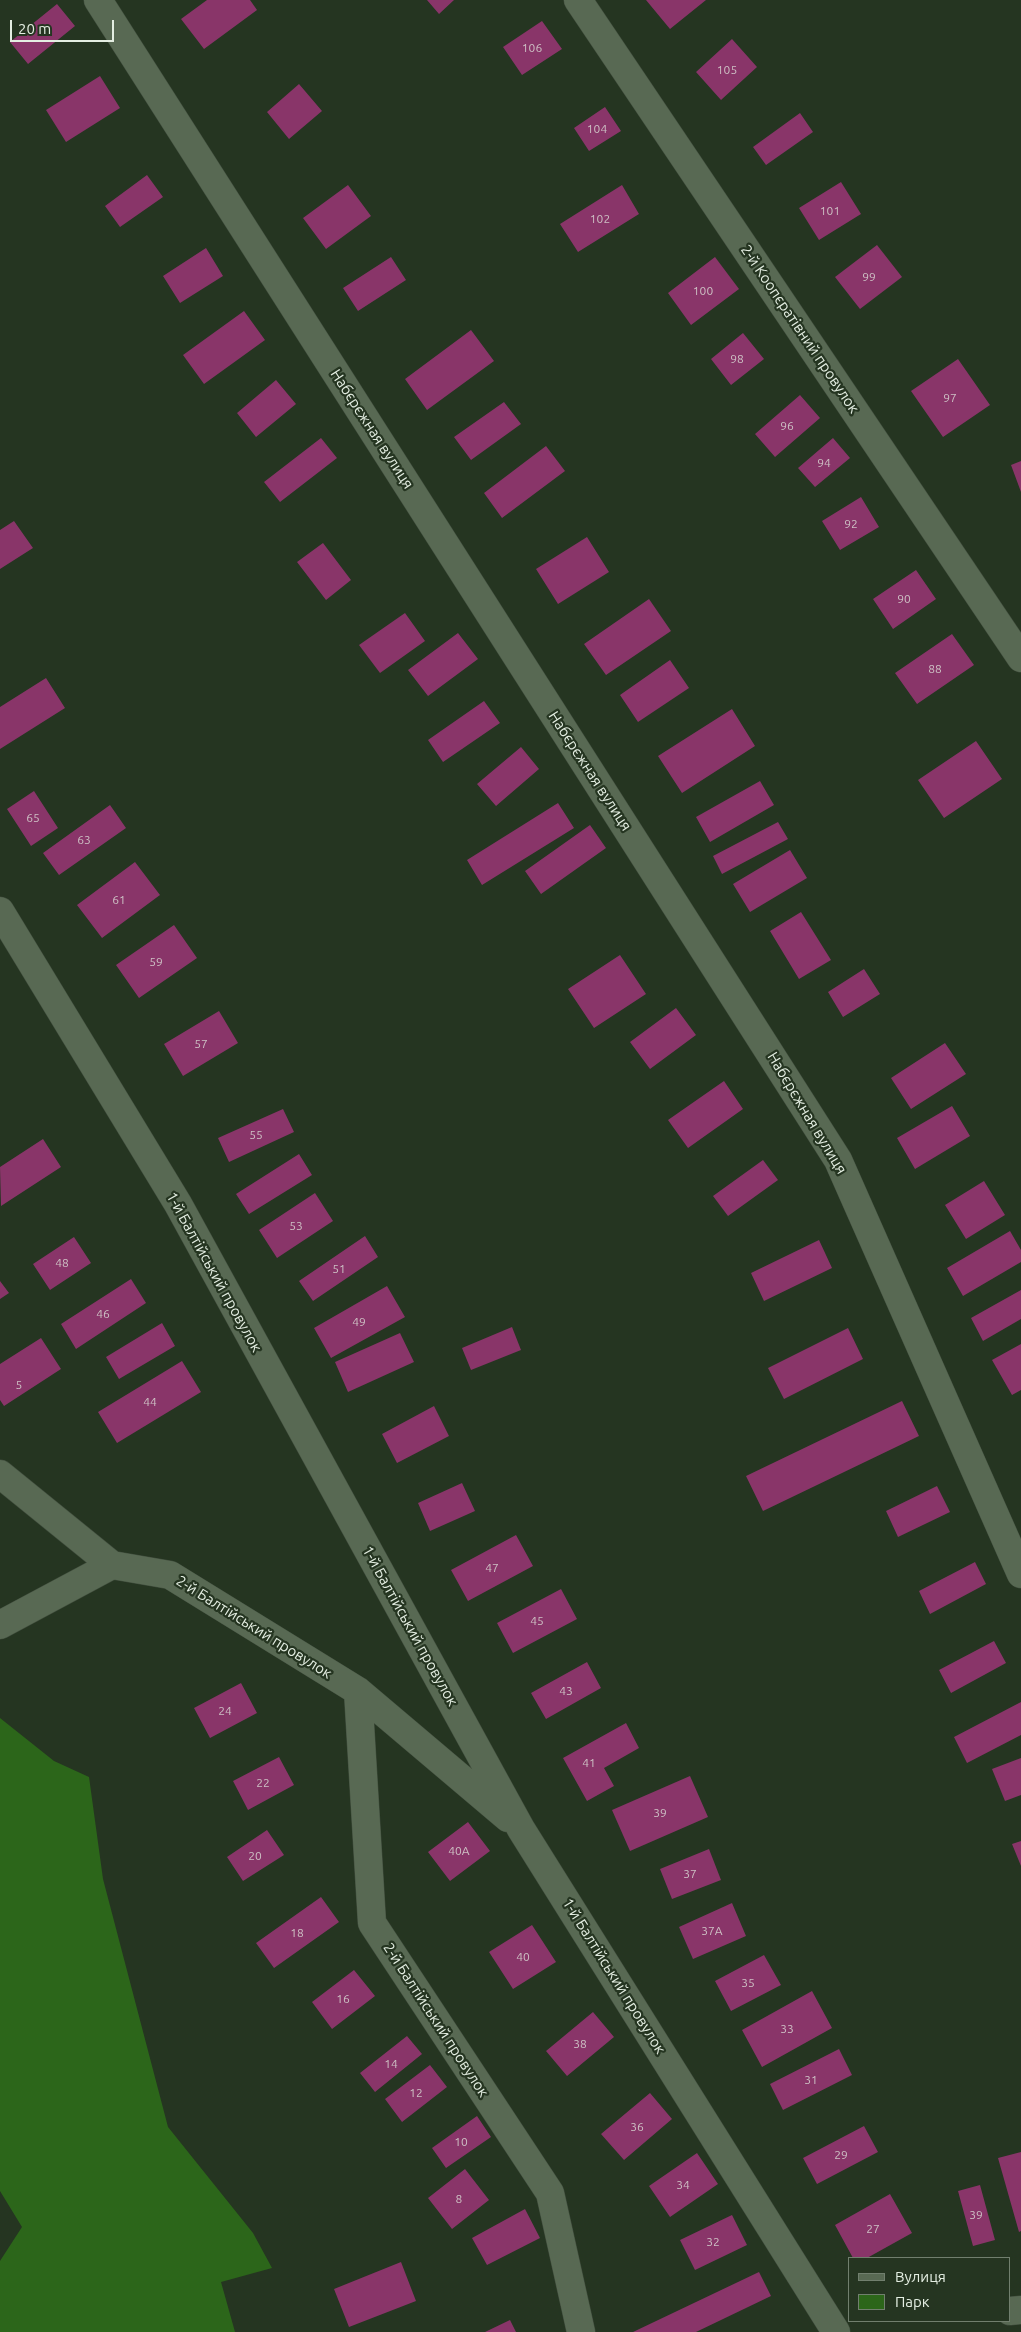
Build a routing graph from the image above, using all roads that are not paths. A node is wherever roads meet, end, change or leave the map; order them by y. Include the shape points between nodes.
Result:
1 (98, 0) edge
2 (578, 0) edge
3 (1021, 658) edge
4 (0, 911) edge
5 (0, 1474) edge
6 (112, 1565) junction
7 (1021, 1574) edge
8 (0, 1625) edge
9 (358, 1691) junction
10 (521, 1829) junction
11 (838, 2323) edge
12 (581, 2332) edge

1 - 7 street, Набєрєжная вулиця via 838,1160
2 - 3 street, 2-й Коопєратівний провулок
4 - 10 street, 1-й Балтійський провулок via 178,1204
5 - 6 street, 2-й Балтійський провулок
6 - 8 street
6 - 9 street, 2-й Балтійський провулок via 170,1575
9 - 10 street, 2-й Балтійський провулок
9 - 12 street, 2-й Балтійський провулок via 372,1922 550,2192
10 - 11 street, 1-й Балтійський провулок

